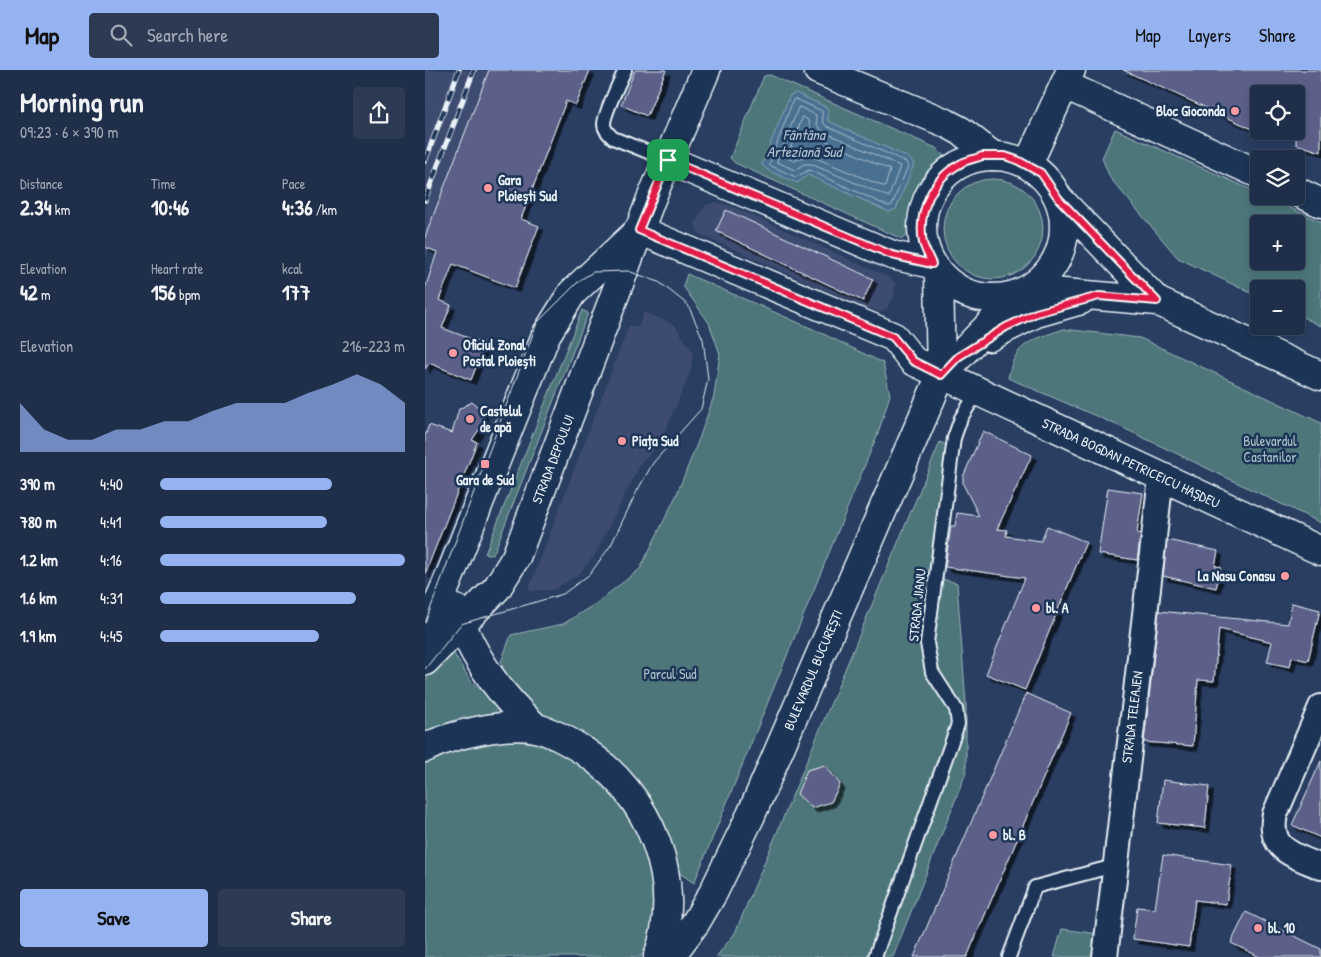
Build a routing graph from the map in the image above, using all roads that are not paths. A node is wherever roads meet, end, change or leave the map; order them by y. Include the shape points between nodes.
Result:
1 (625, 70) edge
2 (706, 70) edge
3 (818, 70) edge
4 (1068, 78) edge
5 (993, 156) junction
6 (668, 160) junction
7 (1028, 164) junction
8 (1250, 169) edge
9 (1305, 195) edge
10 (1059, 199) junction
11 (1321, 203) edge
12 (639, 230) junction
13 (935, 269) junction
14 (1024, 292) junction
15 (1099, 296) junction
16 (1157, 301) junction
17 (943, 376) junction
18 (1321, 376) edge
19 (978, 392) junction
20 (1161, 477) junction
21 (1321, 551) edge
22 (447, 583) junction
23 (461, 624) junction
24 (425, 633) edge
25 (425, 661) edge
26 (1321, 707) edge
27 (536, 728) junction
28 (425, 748) edge
29 (1114, 866) junction
30 (1321, 867) edge
31 (658, 957) edge
32 (670, 957) edge
33 (875, 957) edge
34 (1009, 957) edge
35 (1105, 957) edge

1 - 6 lane via 606,116 606,131 613,138
2 - 6 main road, STRADA DEPOULUI
3 - 5 main road via 946,123
4 - 7 main road
4 - 8 main road
5 - 7 main road via 1005,156
5 - 13 main road via 982,156 960,164 941,178 928,197 922,220 923,243
6 - 12 main road, STRADA DEPOULUI
6 - 13 main road via 892,255
7 - 10 main road via 1041,173
9 - 11 main road
10 - 14 main road via 1065,219 1064,240 1057,260 1045,277
10 - 16 main road
12 - 17 main road, STRADA BOGDAN PETRICEICU HAȘDEU via 893,337 913,361
12 - 22 main road, STRADA DEPOULUI via 572,293 546,334
12 - 23 main road, STRADA DEPOULUI via 515,557 497,588
13 - 14 main road via 951,286 970,295 991,299
13 - 17 main road, BULEVARDUL BUCUREȘTI
14 - 15 main road
14 - 17 main road, BULEVARDUL BUCUREȘTI
15 - 16 main road
15 - 17 main road via 1036,313 1006,327
16 - 18 main road
17 - 19 main road, STRADA BOGDAN PETRICEICU HAȘDEU
17 - 32 main road, BULEVARDUL BUCUREȘTI via 747,824 713,893
19 - 20 main road, STRADA BOGDAN PETRICEICU HAȘDEU
19 - 33 lane, STRADA JIANU via 961,418 954,438 927,643 932,672 956,709 958,724
20 - 21 main road, STRADA BOGDAN PETRICEICU HAȘDEU
20 - 29 street, STRADA TELEAJEN
22 - 23 main road
22 - 24 main road, STRADA DEPOULUI
23 - 25 main road, STRADA DEPOULUI
23 - 27 main road via 484,669 512,705
26 - 30 street via 1275,814 1273,826 1274,836 1287,852
27 - 28 main road via 463,734
27 - 31 main road via 579,747 604,765 639,805 652,832 666,883 666,924
29 - 34 lane via 1035,887
29 - 35 street, STRADA TELEAJEN

